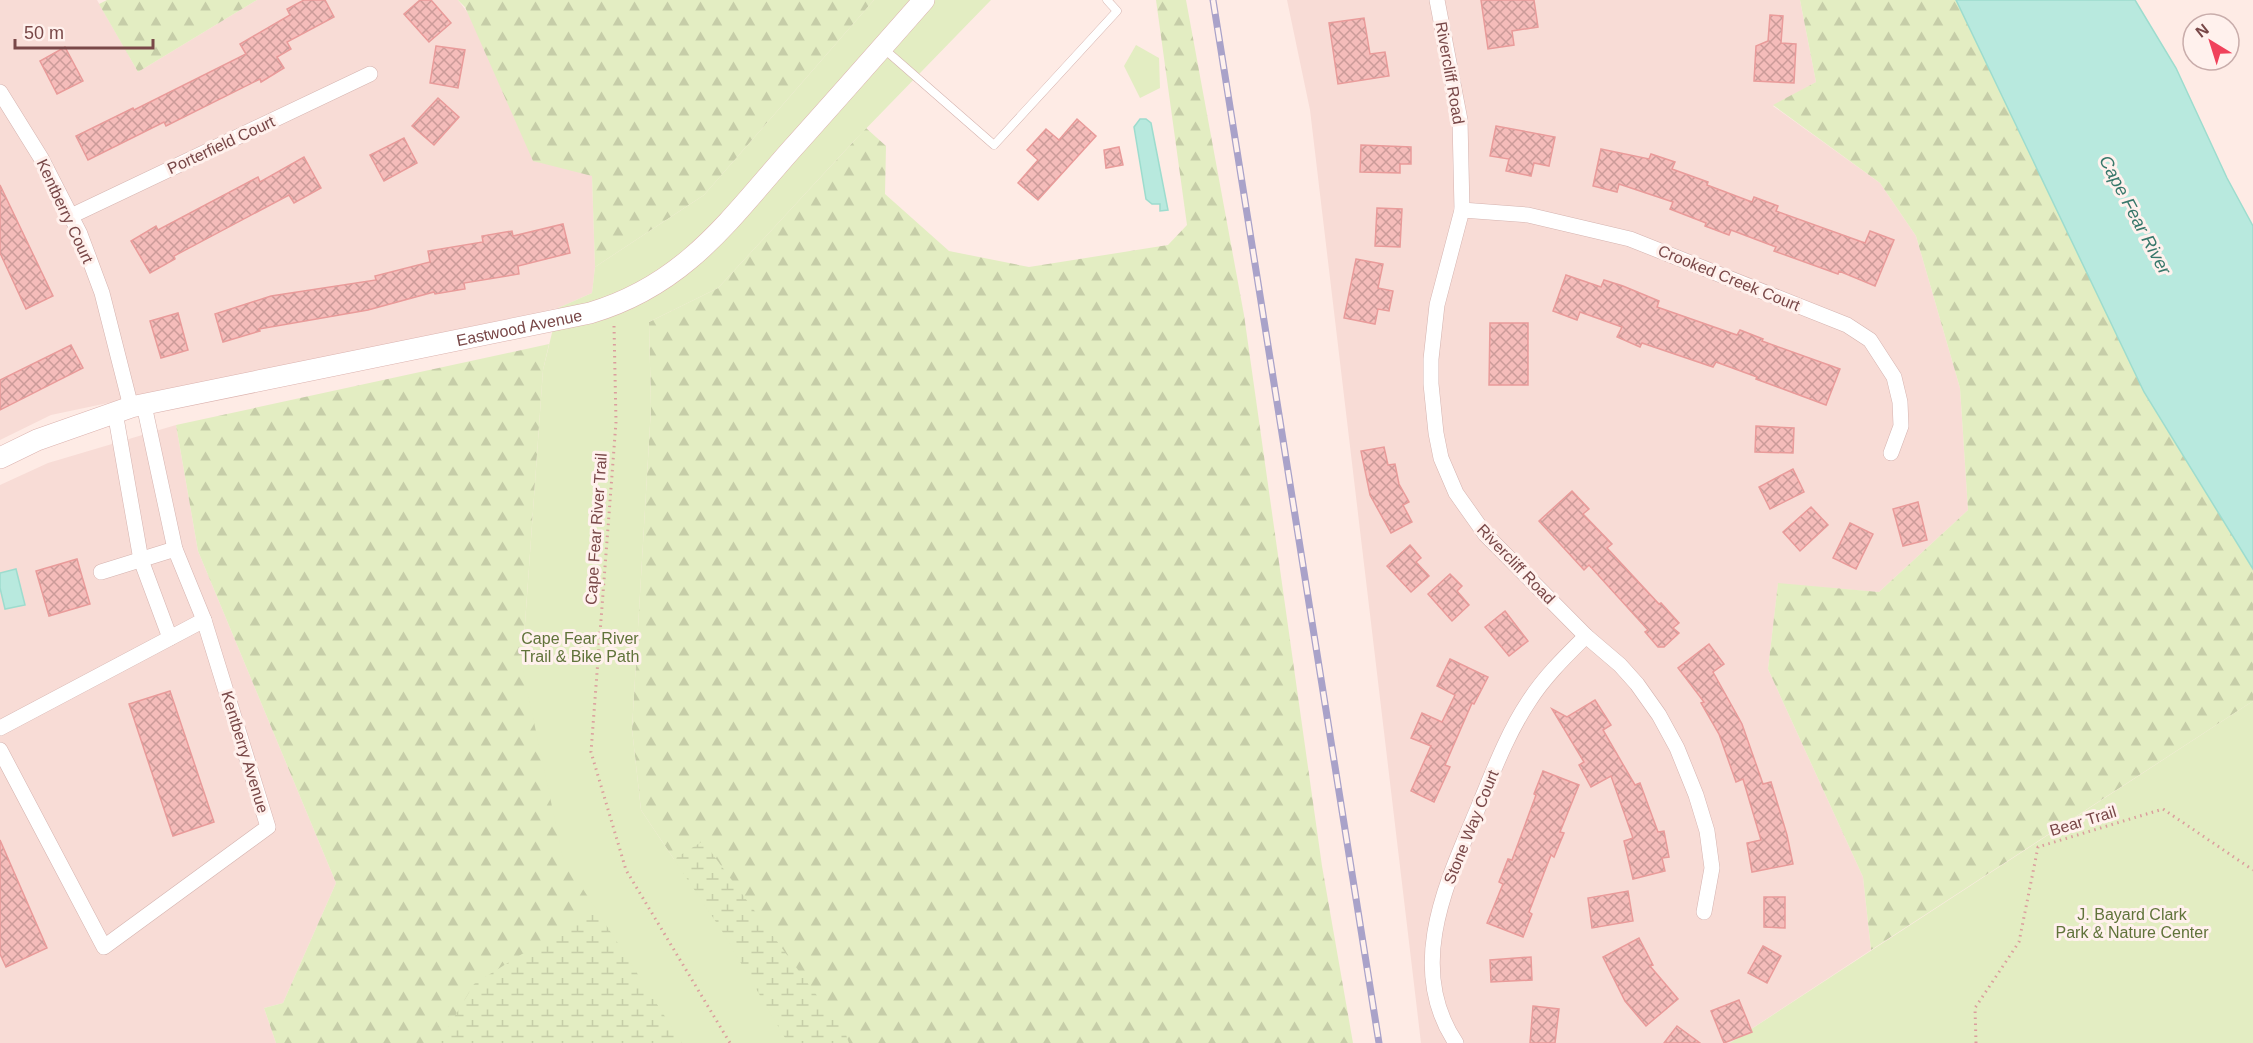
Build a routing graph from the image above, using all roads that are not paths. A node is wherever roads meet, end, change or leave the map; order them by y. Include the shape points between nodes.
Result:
1 (924, 0) edge
2 (1107, 0) edge
3 (1437, 0) edge
4 (882, 47) junction
5 (370, 74) dead end
6 (2, 102) edge
7 (1462, 210) junction
8 (71, 216) junction
9 (130, 408) junction
10 (1891, 453) dead end
11 (0, 458) edge
12 (175, 549) junction
13 (141, 560) junction
14 (101, 572) dead end
15 (204, 620) junction
16 (1586, 636) junction
17 (170, 638) junction
18 (0, 728) edge
19 (0, 750) edge
20 (1704, 912) dead end
21 (1456, 1043) edge

1 - 4 street, Eastwood Avenue
2 - 4 lane via 1117,11 994,145
3 - 7 street, Rivercliff Road via 1460,120
4 - 9 street, Eastwood Avenue via 718,234 659,283 614,306
5 - 8 street, Porterfield Court
6 - 8 street, Kentberry Court via 21,123
7 - 10 street, Crooked Creek Court via 1528,215 1630,239 1847,325 1870,340 1893,377 1901,426
7 - 16 street, Rivercliff Road via 1437,305 1431,359 1434,417 1442,458 1456,493 1485,534
8 - 9 street, Kentberry Court via 102,293
9 - 11 street, Eastwood Avenue via 37,440
9 - 12 street, Kentberry Avenue
9 - 13 street
12 - 13 street
12 - 15 street, Kentberry Avenue
13 - 14 street
13 - 17 street
15 - 17 street
15 - 19 street, Kentberry Avenue via 268,827 104,947
16 - 20 street, Rivercliff Road via 1637,684 1677,748 1696,795 1712,855
16 - 21 street, Stone Way Court via 1543,681 1509,734 1442,899 1433,936 1434,986 1440,1010
17 - 18 street

